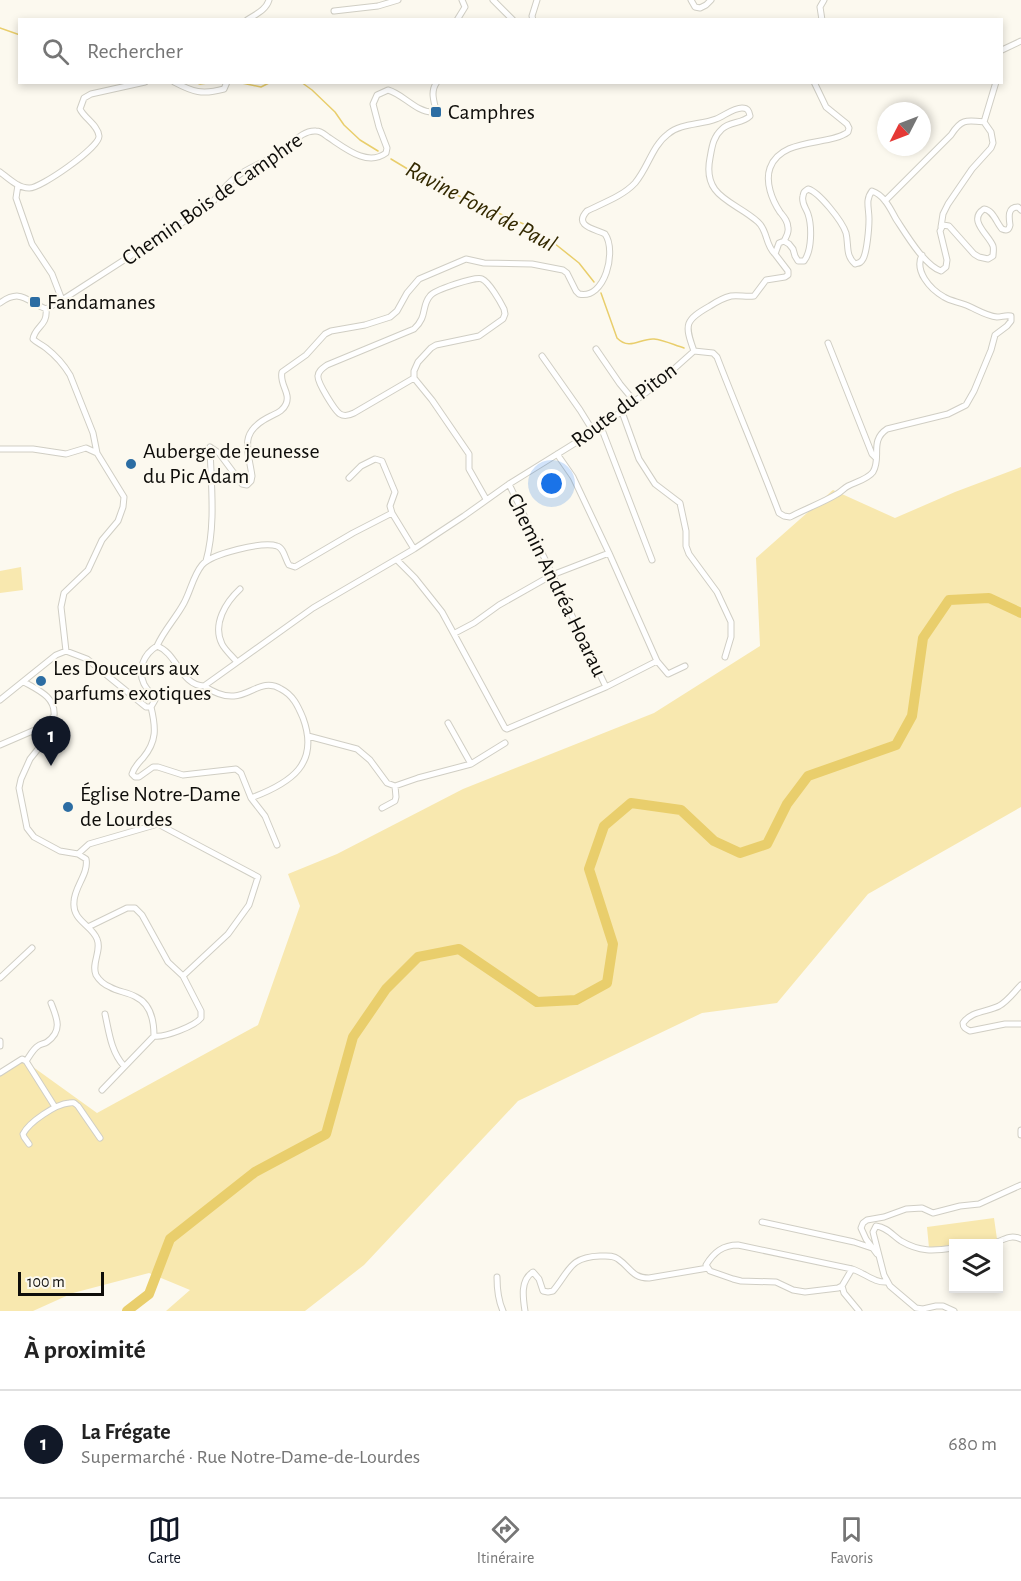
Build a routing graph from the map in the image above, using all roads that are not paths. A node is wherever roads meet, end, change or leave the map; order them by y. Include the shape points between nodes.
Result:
1 (269, 0) edge
2 (398, 0) edge
3 (462, 0) edge
4 (493, 0) edge
5 (537, 0) edge
6 (691, 0) edge
7 (711, 0) edge
8 (824, 0) edge
9 (334, 11) dead end
10 (250, 18) edge
11 (458, 18) edge
12 (511, 18) edge
13 (532, 18) edge
14 (822, 18) edge
15 (1021, 41) edge
16 (1003, 50) edge
17 (136, 84) edge
18 (178, 84) edge
19 (226, 84) edge
20 (436, 84) edge
21 (815, 84) edge
22 (995, 84) edge
23 (984, 122) junction
24 (0, 172) edge
25 (18, 185) junction
26 (885, 201) junction
27 (1021, 210) edge
28 (941, 227) junction
29 (784, 241) junction
30 (775, 254) junction
31 (922, 255) junction
32 (62, 300) junction
33 (0, 303) edge
34 (46, 309) junction
35 (828, 343) dead end
36 (596, 349) dead end
37 (694, 351) junction
38 (542, 356) dead end
39 (414, 378) junction
40 (635, 402) junction
41 (622, 412) junction
42 (601, 427) junction
43 (593, 431) junction
44 (0, 449) edge
45 (97, 453) junction
46 (557, 454) junction
47 (876, 459) junction
48 (349, 478) dead end
49 (509, 484) junction
50 (486, 499) junction
51 (392, 513) junction
52 (414, 549) junction
53 (609, 553) junction
54 (397, 560) junction
55 (652, 560) dead end
56 (206, 561) junction
57 (552, 575) junction
58 (240, 589) dead end
59 (455, 633) junction
60 (157, 646) junction
61 (66, 651) junction
62 (725, 657) dead end
63 (657, 661) junction
64 (237, 662) junction
65 (685, 666) dead end
66 (24, 682) junction
67 (204, 686) junction
68 (606, 687) junction
69 (0, 700) edge
70 (151, 707) junction
71 (51, 721) junction
72 (448, 723) dead end
73 (308, 736) junction
74 (505, 743) dead end
75 (0, 745) edge
76 (471, 764) junction
77 (395, 786) junction
78 (251, 798) junction
79 (382, 808) dead end
80 (277, 845) dead end
81 (78, 854) junction
82 (88, 927) junction
83 (32, 948) dead end
84 (183, 976) junction
85 (0, 978) edge
86 (1021, 985) edge
87 (51, 1003) dead end
88 (105, 1014) dead end
89 (1021, 1024) edge
90 (154, 1036) junction
91 (0, 1041) edge
92 (0, 1046) edge
93 (26, 1062) junction
94 (124, 1066) junction
95 (0, 1073) edge
96 (102, 1090) dead end
97 (56, 1107) junction
98 (1021, 1130) edge
99 (1021, 1135) edge
100 (100, 1138) dead end
101 (29, 1144) dead end
102 (1021, 1185) edge
103 (762, 1222) dead end
104 (1002, 1239) edge
105 (1021, 1239) edge
106 (872, 1248) junction
107 (949, 1249) edge
108 (879, 1258) junction
109 (708, 1268) junction
110 (852, 1269) junction
111 (498, 1277) dead end
112 (887, 1282) junction
113 (843, 1286) junction
114 (503, 1311) edge
115 (525, 1311) edge
116 (859, 1311) edge
117 (954, 1311) edge

1 - 10 street
2 - 9 street
3 - 11 street via 465,7
4 - 12 street
5 - 13 street
6 - 7 street via 700,8
8 - 14 street via 820,7
15 - 16 street
17 - 25 street via 84,98 80,109 99,135 98,140 40,185 30,189
18 - 19 street via 192,92 212,93 224,89
20 - 32 street, Chemin Bois de Camphre via 432,112 425,112 395,92 388,90 377,95 373,104 387,148 382,156 376,159 351,153 314,130 302,134 281,152 236,177 211,204
21 - 29 street via 826,107 849,128 841,136 792,148 771,165 769,189 788,225
22 - 23 street
23 - 26 street via 958,125
23 - 28 street via 991,132 991,148 948,204
24 - 25 street
25 - 32 street via 16,198 32,244 52,274
26 - 29 street via 876,191 868,196 864,257 855,264 847,253 843,227 814,190 808,189 803,195 810,230 807,258 798,261
26 - 31 street
27 - 28 street via 1011,210 1010,225 1005,230 988,209 979,212 979,224 993,246 993,256 988,259 974,254 949,226
28 - 31 street via 946,267 941,271 934,268
29 - 30 street
30 - 37 street, Route du Piton via 788,271 785,278 766,280 754,296 721,299 691,318 688,329
30 - 56 street via 764,228 723,198 709,176 711,148 720,130 746,120 750,113 737,108 709,122 672,130 661,140 630,188 583,215 585,225 605,234 610,246 604,278 593,292 579,294 563,270 469,259 457,262 419,279 390,317 327,332 306,355 282,372 287,402 251,432 247,450 252,476 247,485 210,447 211,529
31 - 47 street via 920,269 929,285 944,298 982,313 1011,316 1011,321 995,335 966,405 880,433
32 - 34 street, Chemin Bois de Camphre
33 - 34 street via 20,296
34 - 45 street via 45,322 33,339 70,375
35 - 47 street
36 - 40 street
37 - 40 street, Route du Piton
37 - 47 street via 717,357 779,513 784,516 790,517 867,477 873,472
38 - 43 street
39 - 39 street via 415,366 434,346 479,336 503,319 504,309 485,280 477,278 436,291 428,297 422,320 414,329 327,365 318,376 337,411 346,416
39 - 50 street via 469,454 469,469
40 - 41 street, Route du Piton
41 - 42 street, Route du Piton
41 - 62 street via 639,459 655,484 680,503 686,546 717,592 731,622
42 - 43 street, Route du Piton
42 - 55 street
43 - 46 street, Route du Piton
44 - 45 street via 66,454 86,448
45 - 61 street via 124,497 123,507 88,570 64,593 61,607
46 - 49 street, Route du Piton
46 - 53 street via 573,477
48 - 51 street via 361,466 375,459 382,461 394,492
49 - 50 street, Route du Piton
49 - 57 street, Chemin Andréa Hoarau
50 - 52 street, Route du Piton
51 - 52 street
51 - 56 street via 295,567 289,565 275,545 216,555
52 - 54 street, Route du Piton
53 - 57 street
53 - 63 street
54 - 59 street
54 - 64 street, Route du Piton via 313,608
56 - 60 street
57 - 59 street
57 - 68 street, Chemin Andréa Hoarau
58 - 64 street via 227,603 220,621 220,640
59 - 68 street via 507,729
60 - 67 street via 188,680
60 - 70 street via 148,653 141,669 142,679 155,700
61 - 66 street
61 - 70 street via 87,659
63 - 65 street via 668,674
63 - 68 street
64 - 67 street, Route du Piton
66 - 69 street
66 - 71 street via 52,702 55,712
67 - 73 street via 232,696 264,685 280,687 297,704
70 - 78 street via 155,736 151,748 133,770 135,777 153,767 183,775 236,769
71 - 75 street
71 - 81 street via 54,729 30,759 21,779 19,788 27,828 34,837 60,851
72 - 76 street
73 - 77 street via 357,749 387,783
73 - 78 street via 305,761 297,770 274,789
74 - 76 street
76 - 77 street
77 - 79 street via 395,801
78 - 80 street via 265,816
81 - 82 street via 86,860 87,867 73,905 78,919
81 - 84 street via 89,844 158,824 258,877 249,905 228,934
82 - 84 street via 126,908 135,908 168,962
82 - 90 street via 99,946 97,977 105,985 145,1004 151,1013
83 - 85 street
84 - 90 street via 201,1018 160,1037
86 - 89 street via 999,1006 969,1016 963,1026 970,1031
87 - 93 street via 57,1029
88 - 94 street via 114,1053
90 - 94 street
91 - 92 street
93 - 95 street via 22,1059
93 - 97 street
94 - 96 street
97 - 100 street via 75,1104
97 - 101 street via 27,1126 23,1134
98 - 99 street
102 - 106 street via 979,1204 933,1214 915,1207 867,1220 861,1228
103 - 106 street
104 - 105 street
106 - 108 street
107 - 108 street via 924,1250 876,1226 873,1236
108 - 112 street
109 - 110 street via 712,1255 733,1245
109 - 113 street via 733,1279 776,1282 799,1292
109 - 115 street via 640,1278 618,1258 588,1256 574,1263 553,1291 543,1291 537,1275 531,1273 523,1289
110 - 112 street
110 - 113 street
111 - 114 street via 497,1292
112 - 117 street via 916,1308 943,1306
113 - 116 street

